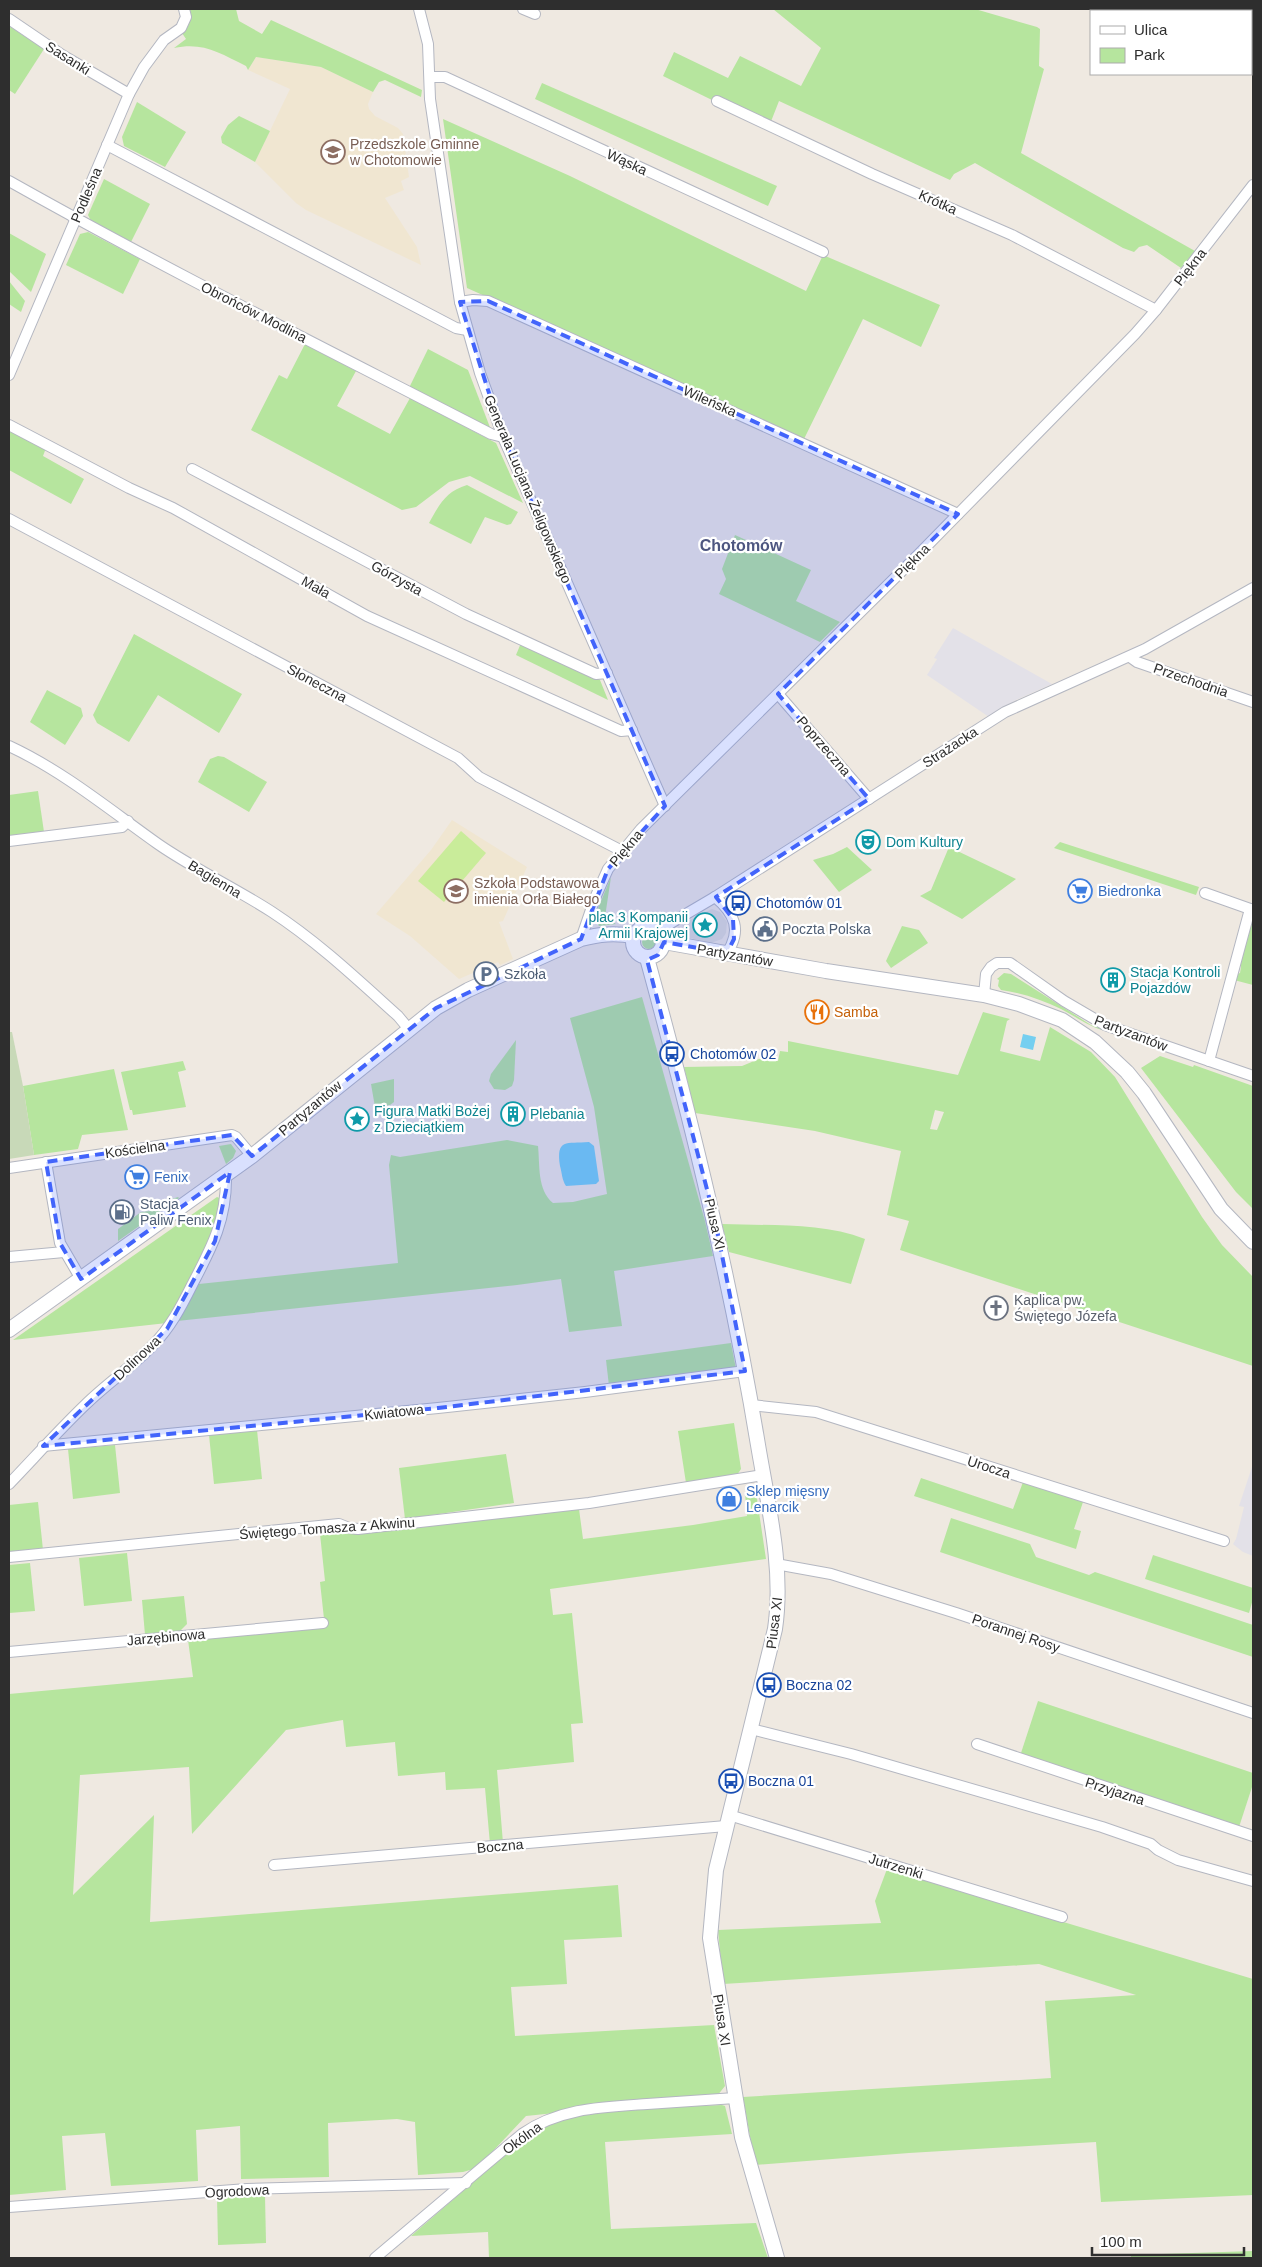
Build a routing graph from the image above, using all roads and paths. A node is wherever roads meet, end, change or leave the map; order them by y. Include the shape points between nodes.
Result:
1 (184, 9) edge
2 (420, 9) edge
3 (523, 9) edge
4 (535, 14) dead end
5 (9, 19) edge
6 (430, 77) junction
7 (129, 94) junction
8 (716, 101) dead end
9 (108, 145) junction
10 (9, 181) edge
11 (1253, 185) edge
12 (76, 219) junction
13 (824, 252) dead end
14 (460, 302) junction
15 (1156, 310) junction
16 (467, 330) junction
17 (9, 374) edge
18 (9, 425) edge
19 (502, 436) junction
20 (192, 469) dead end
21 (958, 514) junction
22 (9, 519) edge
23 (1253, 588) edge
24 (1130, 657) junction
25 (607, 673) junction
26 (778, 694) junction
27 (1253, 702) edge
28 (632, 730) junction
29 (9, 746) edge
30 (869, 799) junction
31 (665, 806) junction
32 (128, 821) junction
33 (9, 841) edge
34 (622, 851) junction
35 (1205, 893) dead end
36 (715, 897) junction
37 (1252, 909) edge
38 (634, 936) junction
39 (661, 936) junction
40 (581, 939) junction
41 (727, 953) junction
42 (647, 958) junction
43 (984, 995) junction
44 (408, 1028) junction
45 (1209, 1061) junction
46 (1253, 1076) edge
47 (252, 1156) junction
48 (46, 1162) junction
49 (9, 1168) edge
50 (226, 1175) junction
51 (1253, 1242) edge
52 (64, 1252) junction
53 (9, 1257) edge
54 (81, 1279) junction
55 (9, 1330) edge
56 (745, 1371) junction
57 (751, 1405) junction
58 (43, 1446) junction
59 (763, 1475) junction
60 (9, 1484) edge
61 (1224, 1541) dead end
62 (9, 1557) edge
63 (776, 1564) junction
64 (323, 1623) dead end
65 (9, 1652) edge
66 (1253, 1713) edge
67 (751, 1728) junction
68 (977, 1744) dead end
69 (727, 1821) junction
70 (1253, 1836) edge
71 (274, 1865) dead end
72 (1253, 1881) edge
73 (1062, 1917) dead end
74 (735, 2098) junction
75 (466, 2183) junction
76 (9, 2206) edge
77 (375, 2258) edge
78 (776, 2258) edge

1 - 7 street, Podleśna via 186,17 181,28 164,40
2 - 6 street, Generała Lucjana Żeligowskiego via 428,44
3 - 4 street
5 - 7 street, Sasanki
6 - 13 street, Wąska via 445,78
6 - 14 street, Generała Lucjana Żeligowskiego via 430,99
7 - 9 street, Podleśna
8 - 15 street, Krótka via 1012,235
9 - 12 street, Podleśna
9 - 16 street via 456,328
10 - 12 street, Obrońców Modlina
11 - 15 street, Piękna
12 - 17 street, Podleśna
12 - 19 street, Obrońców Modlina via 496,436
14 - 16 street, Generała Lucjana Żeligowskiego
14 - 21 street, Wileńska via 488,301
15 - 21 street, Piękna
16 - 19 street, Generała Lucjana Żeligowskiego
18 - 28 street, Mała via 173,508 367,616 621,731
19 - 25 street, Generała Lucjana Żeligowskiego
20 - 25 street, Górzysta via 466,614 596,674
21 - 26 street, Piękna
22 - 34 street, Słoneczna via 458,758 479,777
23 - 24 street, Strażacka
24 - 27 street, Przechodnia
24 - 30 street, Strażacka via 1017,706
25 - 28 street, Generała Lucjana Żeligowskiego
26 - 30 street, Poprzeczna
26 - 31 street, Piękna
28 - 31 street, Generała Lucjana Żeligowskiego
29 - 32 street, Bagienna
30 - 36 street, Strażacka
31 - 34 street, Piękna
32 - 33 street via 122,827
32 - 44 street, Bagienna via 158,844 273,913 324,951
34 - 40 street, Piękna via 608,869
35 - 37 street
36 - 39 street, Strażacka
36 - 41 street via 730,911 733,919 734,939
37 - 45 street
38 - 39 street via 645,926 652,927
38 - 40 street, Partyzantów via 614,933
38 - 42 street via 632,943 636,952
39 - 41 street, Partyzantów
39 - 42 street via 658,954
40 - 44 street, Partyzantów via 468,990
41 - 43 street, Partyzantów
42 - 56 street, Piusa XI via 715,1220
43 - 45 street, Partyzantów via 989,970 997,963 1010,963 1105,1026
43 - 51 street, Partyzantów via 1050,1014 1080,1031 1111,1056 1144,1093 1221,1208
44 - 47 street, Partyzantów
45 - 46 street, Partyzantów
47 - 48 street, Kościelna via 232,1135
47 - 50 street, Partyzantów
48 - 49 street, Kościelna
48 - 52 street via 55,1221
50 - 54 street, Partyzantów
50 - 58 street, Dolinowa via 222,1221 180,1310 153,1346
52 - 53 street
52 - 54 street
54 - 55 street, Partyzantów
56 - 57 street, Piusa XI
56 - 58 street, Kwiatowa via 458,1406
57 - 59 street, Piusa XI
57 - 61 street, Urocza via 816,1412
58 - 60 street, Dolinowa
59 - 62 street, Świętego Tomasza z Akwinu via 589,1503 358,1529 339,1524
59 - 63 street, Piusa XI
63 - 66 street, Porannej Rosy via 832,1574
63 - 67 street, Piusa XI via 778,1610
64 - 65 street, Jarzębinowa
67 - 69 street, Piusa XI
67 - 72 street via 1102,1827 1151,1844 1178,1860
68 - 70 street, Przyjazna
69 - 71 street, Boczna
69 - 73 street, Jutrzenki
69 - 74 street, Piusa XI via 716,1870 710,1938
74 - 75 street, Okólna via 597,2107 554,2118 522,2134
74 - 78 street, Piusa XI via 745,2154
75 - 76 street, Ogrodowa via 247,2189
75 - 77 street, Okólna

